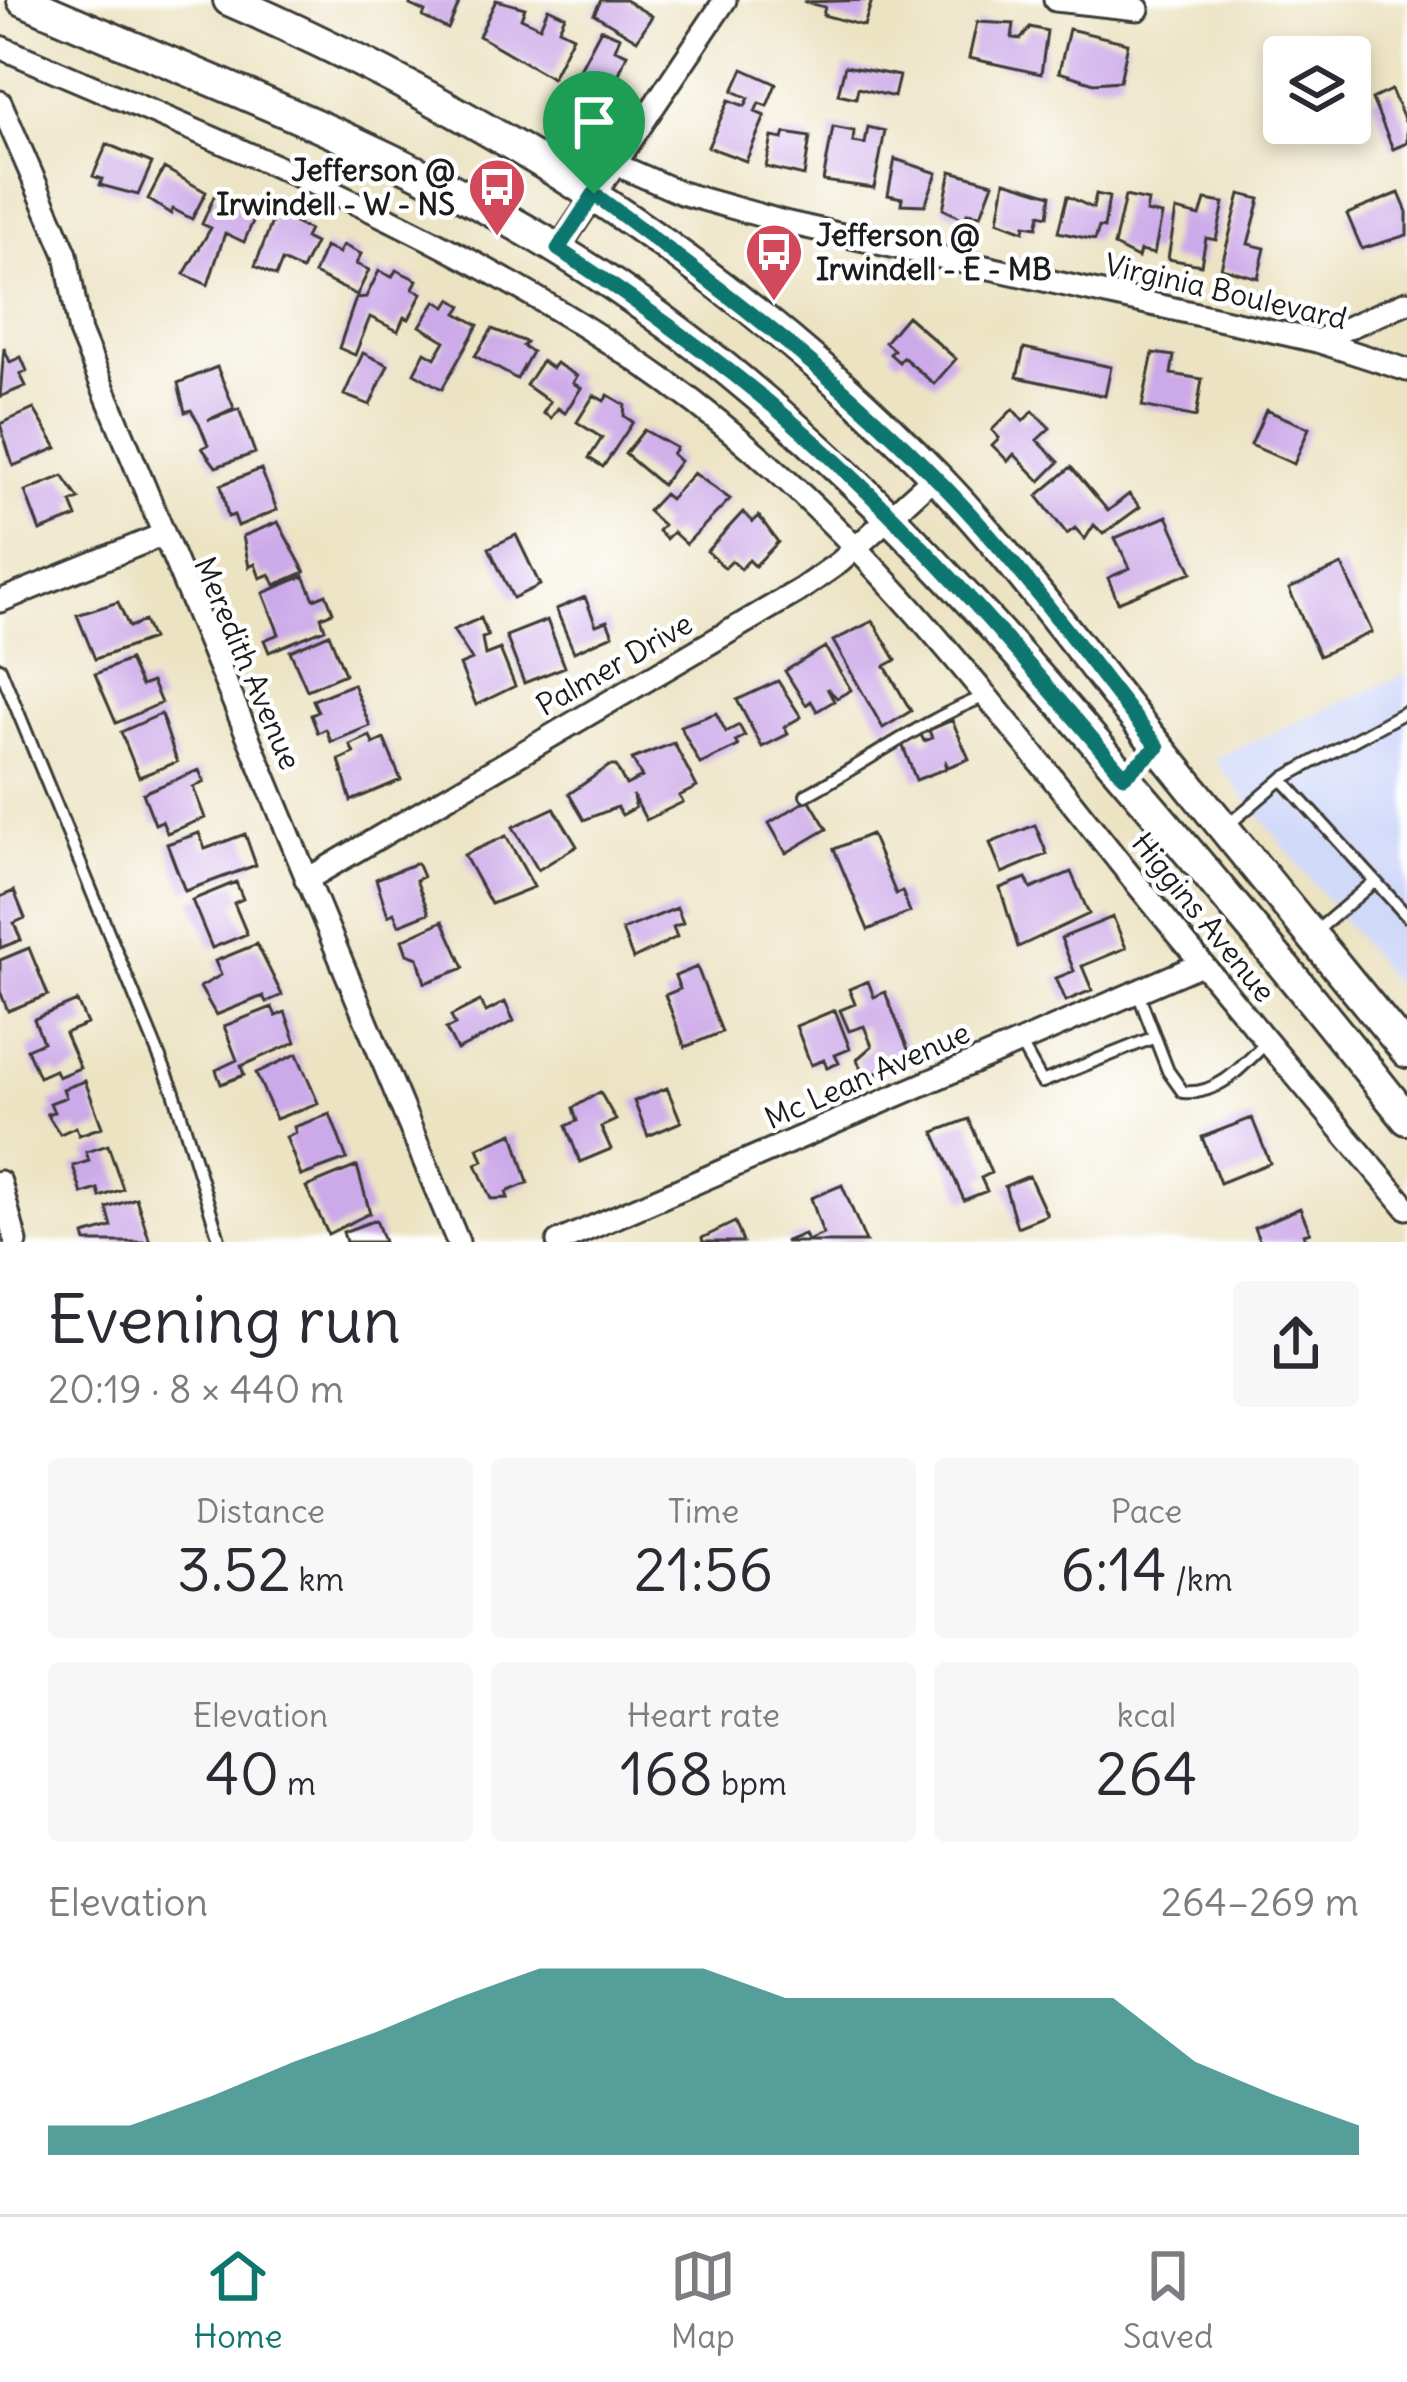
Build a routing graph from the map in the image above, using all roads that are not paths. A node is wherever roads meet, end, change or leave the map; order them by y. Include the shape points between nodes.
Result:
1 (23, 0) edge
2 (725, 0) edge
3 (1055, 0) edge
4 (250, 4) edge
5 (1138, 9) dead end
6 (0, 47) edge
7 (0, 102) edge
8 (615, 164) junction
9 (594, 194) junction
10 (558, 249) junction
11 (1407, 302) edge
12 (1317, 341) junction
13 (1407, 370) edge
14 (935, 476) junction
15 (890, 517) junction
16 (162, 535) junction
17 (858, 546) junction
18 (0, 601) edge
19 (0, 668) edge
20 (986, 696) junction
21 (1407, 711) edge
22 (1158, 747) junction
23 (1124, 776) junction
24 (1282, 779) junction
25 (806, 795) dead end
26 (1225, 828) junction
27 (306, 880) junction
28 (1375, 880) junction
29 (1407, 916) edge
30 (1311, 935) junction
31 (1282, 961) junction
32 (1201, 964) junction
33 (1137, 992) junction
34 (1155, 1037) junction
35 (1019, 1041) junction
36 (1267, 1042) junction
37 (1407, 1052) edge
38 (1407, 1119) edge
39 (0, 1182) edge
40 (1407, 1208) edge
41 (16, 1242) edge
42 (220, 1242) edge
43 (458, 1242) edge
44 (558, 1242) edge

1 - 10 main road via 403,167
2 - 8 street
3 - 5 street
4 - 9 main road via 452,106
6 - 17 street, Higgins Avenue via 338,194 563,310 671,385
7 - 16 street, Meredith Avenue via 66,254 80,332
8 - 9 street
8 - 12 street, Virginia Boulevard via 680,194 784,221
9 - 10 street
9 - 14 main road via 758,318
10 - 15 main road via 667,320 795,424
11 - 12 street
12 - 13 street, Virginia Boulevard
14 - 15 street, Palmer Drive
14 - 22 main road
15 - 17 street, Palmer Drive
15 - 23 main road
16 - 18 street
16 - 27 street, Meredith Avenue
17 - 20 street, Higgins Avenue
17 - 27 street, Palmer Drive via 800,590
19 - 42 lane via 174,1092
20 - 25 lane via 886,743
20 - 32 street, Higgins Avenue
21 - 24 lane
22 - 23 main road
22 - 26 main road
23 - 31 main road
24 - 26 lane
24 - 28 lane
26 - 30 main road
27 - 43 street, Meredith Avenue
28 - 29 lane
28 - 30 lane
30 - 31 main road
30 - 37 main road
31 - 38 main road
32 - 33 street, Mc Lean Avenue
32 - 36 street, Higgins Avenue
33 - 34 lane
33 - 35 street, Mc Lean Avenue
34 - 35 lane via 1042,1082
34 - 36 lane via 1175,1086 1195,1094 1228,1079
35 - 44 street, Mc Lean Avenue
36 - 40 street, Higgins Avenue
39 - 41 street

